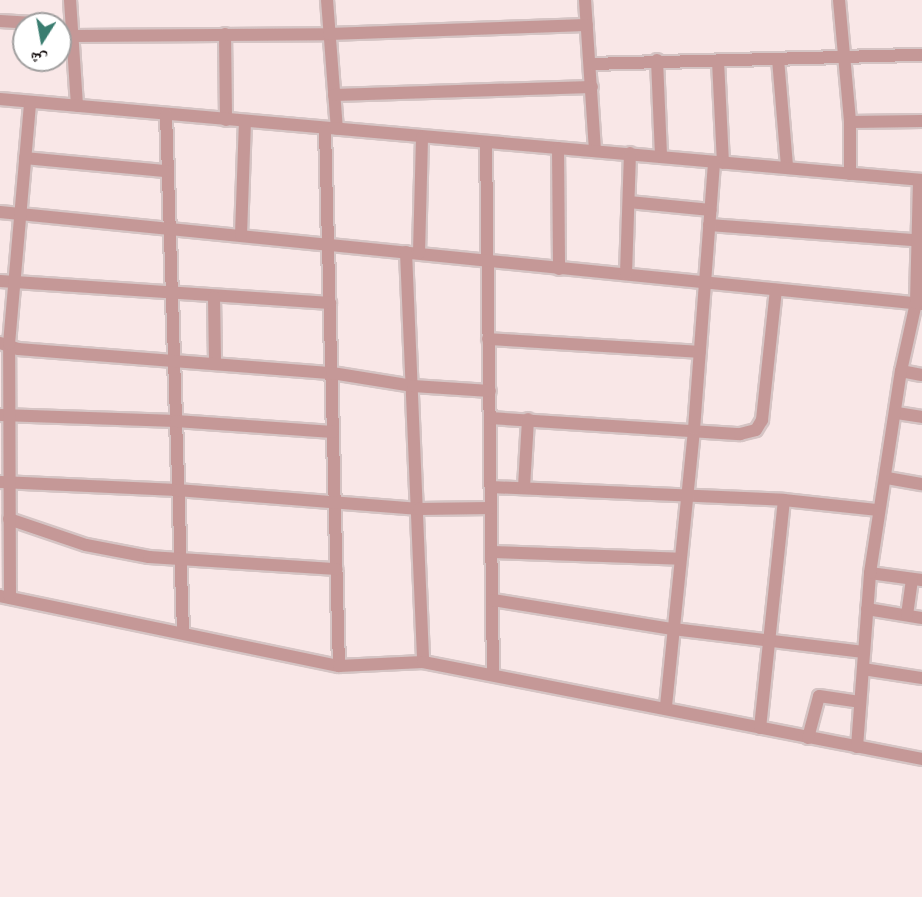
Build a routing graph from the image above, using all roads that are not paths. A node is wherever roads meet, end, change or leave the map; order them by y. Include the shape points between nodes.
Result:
1 (327, 0) edge
2 (585, 0) edge
3 (839, 0) edge
4 (587, 25) junction
5 (72, 29) edge
6 (225, 34) junction
7 (329, 34) junction
8 (922, 55) edge
9 (846, 57) junction
10 (72, 58) edge
11 (778, 59) junction
12 (657, 60) junction
13 (718, 61) junction
14 (591, 64) junction
15 (592, 87) junction
16 (334, 95) junction
17 (0, 99) edge
18 (30, 102) junction
19 (77, 106) junction
20 (166, 114) junction
21 (226, 120) junction
22 (922, 121) edge
23 (245, 122) junction
24 (850, 122) junction
25 (331, 129) junction
26 (422, 137) junction
27 (486, 142) junction
28 (558, 147) junction
29 (595, 150) junction
30 (630, 153) junction
31 (661, 157) junction
32 (25, 158) junction
33 (719, 163) junction
34 (787, 167) junction
35 (166, 171) junction
36 (850, 174) junction
37 (920, 180) edge
38 (630, 202) junction
39 (711, 210) junction
40 (0, 212) edge
41 (20, 214) junction
42 (709, 225) junction
43 (169, 229) junction
44 (241, 236) junction
45 (327, 244) junction
46 (918, 247) edge
47 (413, 253) junction
48 (488, 261) junction
49 (559, 269) junction
50 (626, 274) junction
51 (0, 281) edge
52 (14, 282) junction
53 (704, 282) junction
54 (776, 290) junction
55 (171, 295) junction
56 (214, 297) junction
57 (330, 303) junction
58 (919, 304) edge
59 (488, 339) junction
60 (4, 343) edge
61 (700, 352) junction
62 (173, 360) junction
63 (215, 363) junction
64 (901, 371) junction
65 (332, 373) junction
66 (922, 375) edge
67 (413, 386) junction
68 (490, 391) junction
69 (897, 413) junction
70 (4, 415) edge
71 (922, 417) edge
72 (490, 418) junction
73 (528, 419) junction
74 (176, 421) junction
75 (694, 429) junction
76 (333, 432) junction
77 (887, 478) junction
78 (4, 483) edge
79 (922, 484) edge
80 (491, 487) junction
81 (524, 487) junction
82 (177, 490) junction
83 (687, 494) junction
84 (784, 500) junction
85 (333, 504) junction
86 (419, 508) junction
87 (491, 508) junction
88 (878, 510) junction
89 (9, 519) junction
90 (493, 552) junction
91 (178, 557) junction
92 (680, 559) junction
93 (337, 569) junction
94 (870, 573) junction
95 (917, 579) edge
96 (5, 597) edge
97 (493, 600) junction
98 (867, 609) junction
99 (907, 615) junction
100 (922, 618) edge
101 (673, 629) junction
102 (183, 632) junction
103 (771, 641) junction
104 (864, 652) junction
105 (423, 662) junction
106 (339, 666) junction
107 (863, 669) junction
108 (493, 675) junction
109 (922, 678) edge
110 (860, 702) junction
111 (666, 706) junction
112 (760, 728) junction
113 (808, 738) junction
114 (857, 747) junction
115 (922, 759) edge

1 - 7 street
2 - 4 street
3 - 9 street
4 - 7 street
4 - 14 street
5 - 6 street
6 - 7 street
6 - 21 street
7 - 16 street
8 - 9 street
9 - 11 street
9 - 24 street
10 - 19 street
11 - 13 street
11 - 34 street
12 - 13 street
12 - 14 street
12 - 31 street
13 - 33 street
14 - 15 street
15 - 16 street
15 - 29 street
16 - 25 street
17 - 18 street
18 - 19 street
18 - 32 street
19 - 20 street
20 - 21 street
20 - 35 street
21 - 23 street
22 - 24 street
23 - 25 street
23 - 44 street
24 - 36 street
25 - 26 street
25 - 45 street
26 - 27 street
26 - 47 street
27 - 28 street
27 - 48 street
28 - 29 street
28 - 49 street
29 - 30 street
30 - 31 street
30 - 38 street
31 - 33 street
32 - 35 street
32 - 41 street
33 - 34 street
33 - 39 street
34 - 36 street
35 - 43 street
36 - 37 street
37 - 46 street
38 - 39 street
38 - 50 street
39 - 42 street
40 - 41 street
41 - 43 street
41 - 52 street
42 - 46 street
42 - 53 street
43 - 44 street
43 - 55 street
44 - 45 street
45 - 47 street
45 - 57 street
46 - 58 street
47 - 48 street
47 - 67 street
48 - 49 street
48 - 59 street
49 - 50 street
50 - 53 street
51 - 52 street
52 - 55 street
52 - 60 street
53 - 54 street
53 - 61 street
54 - 58 street
54 - 75 street via 762,420 756,430 740,434
55 - 56 street
55 - 62 street
56 - 57 street
56 - 63 street
57 - 65 street
58 - 64 street
59 - 61 street
59 - 68 street
60 - 62 street via 18,349
60 - 70 street
61 - 75 street
62 - 63 street
62 - 74 street
63 - 65 street
64 - 66 street
64 - 69 street
65 - 67 street
65 - 76 street
67 - 68 street
67 - 86 street
68 - 72 street
69 - 71 street
69 - 77 street
70 - 74 street
70 - 78 street
72 - 73 street
72 - 80 street
73 - 75 street
73 - 81 street
74 - 76 street
74 - 82 street
75 - 83 street
76 - 85 street
77 - 79 street
77 - 88 street
78 - 82 street
78 - 89 street
80 - 81 street
80 - 87 street
81 - 83 street
82 - 85 street
82 - 91 street
83 - 84 street
83 - 92 street
84 - 88 street
84 - 103 street
85 - 86 street
85 - 93 street
86 - 87 street
86 - 105 street
87 - 90 street
88 - 94 street
89 - 91 street via 86,545 149,557
89 - 96 street
90 - 92 street
90 - 97 street
91 - 93 street
91 - 102 street
92 - 101 street
93 - 106 street
94 - 95 street
94 - 98 street
95 - 99 street
96 - 102 street
97 - 101 street
97 - 108 street
98 - 99 street
98 - 104 street
99 - 100 street
101 - 103 street
101 - 111 street
102 - 106 street
103 - 104 street
103 - 112 street
104 - 107 street
105 - 106 street
105 - 108 street
107 - 109 street
107 - 110 street
108 - 111 street
110 - 113 street via 819,696
110 - 114 street
111 - 112 street
112 - 113 street
113 - 114 street
114 - 115 street

